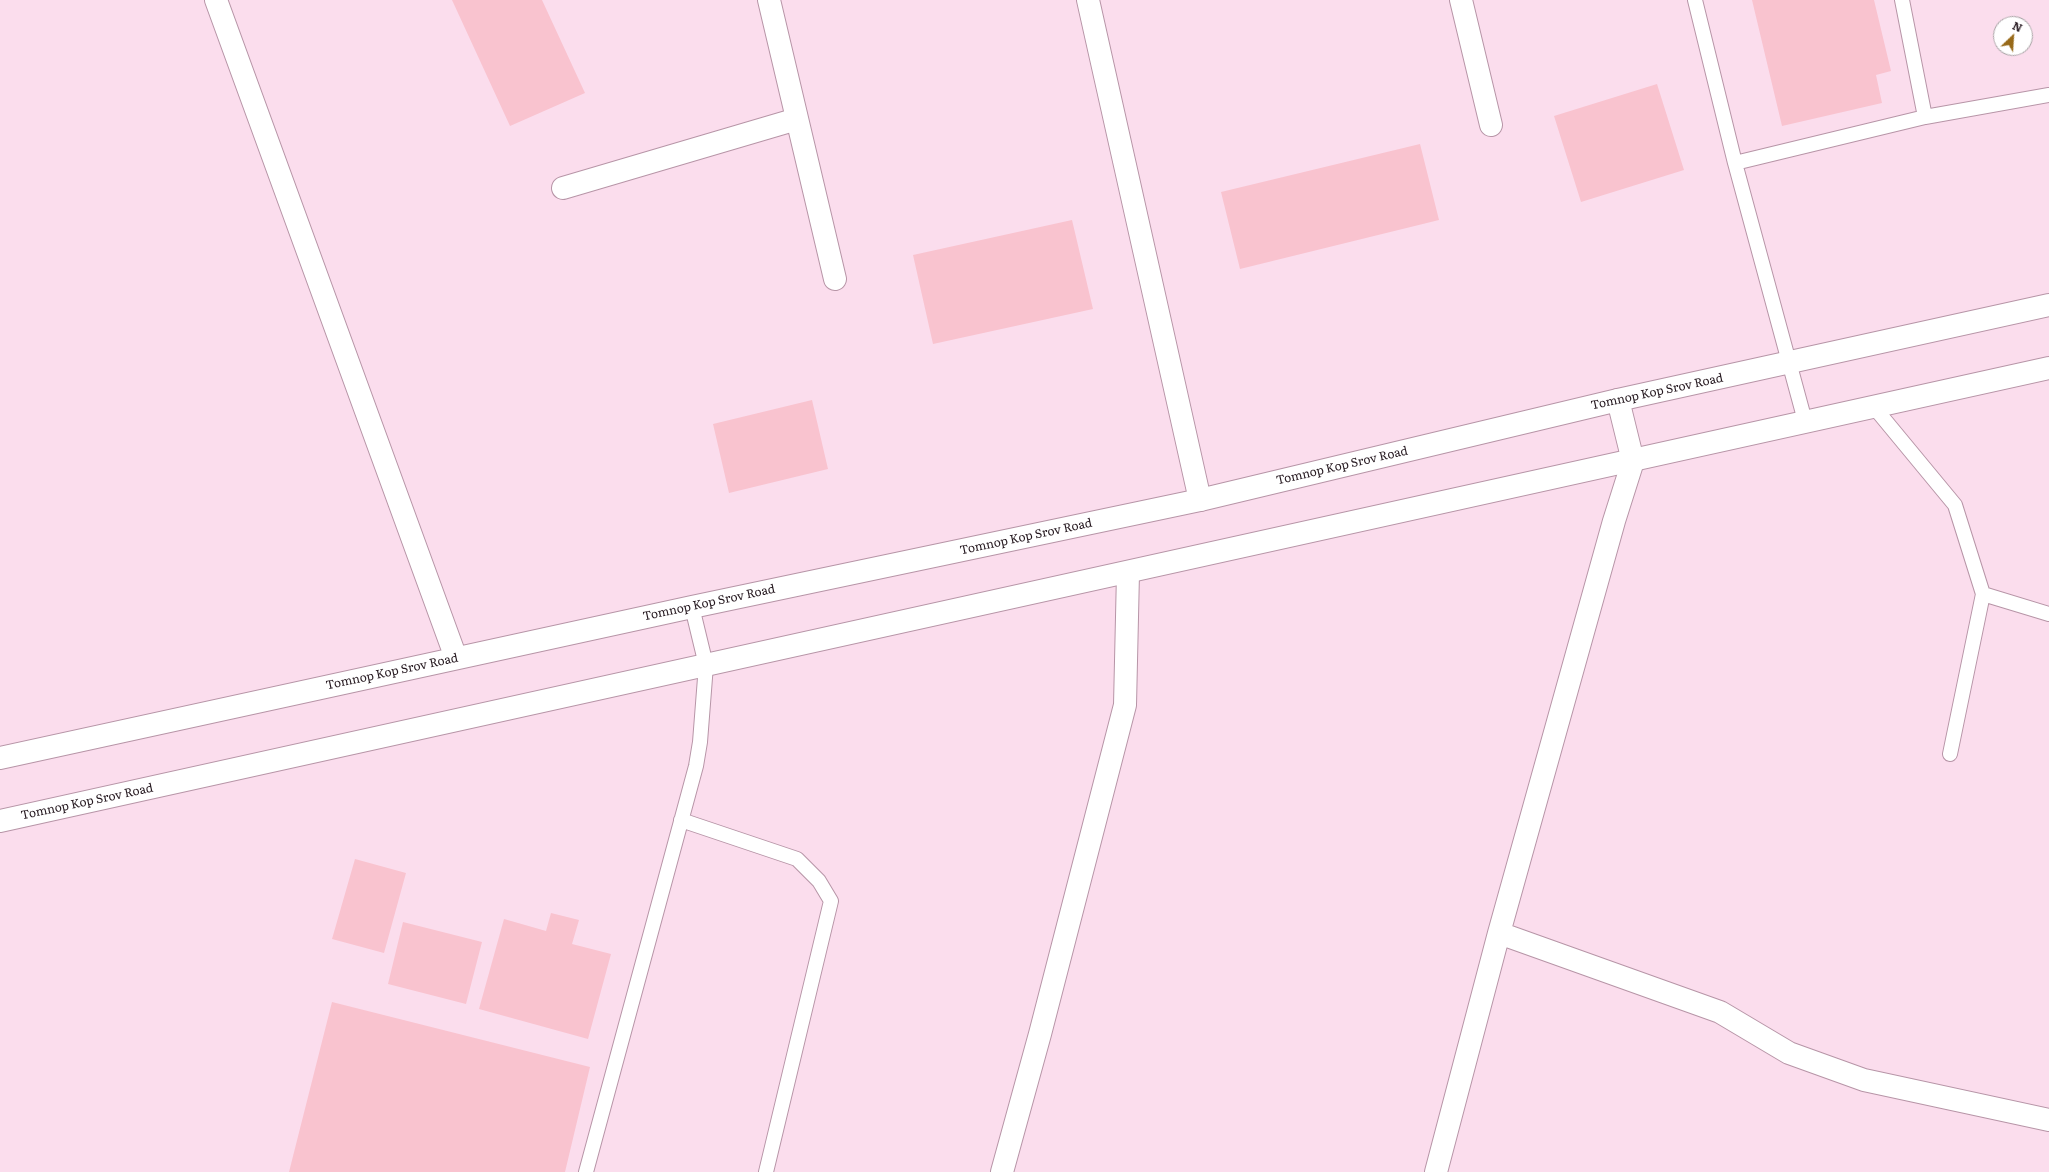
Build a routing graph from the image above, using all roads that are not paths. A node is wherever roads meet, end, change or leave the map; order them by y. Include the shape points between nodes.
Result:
1 (216, 0) edge
2 (769, 0) edge
3 (1088, 0) edge
4 (1461, 0) edge
5 (1695, 0) edge
6 (1902, 0) edge
7 (2049, 95) edge
8 (1925, 117) junction
9 (797, 119) junction
10 (1491, 125) dead end
11 (1735, 162) junction
12 (563, 188) dead end
13 (834, 279) dead end
14 (2049, 305) edge
15 (1790, 363) junction
16 (2049, 368) edge
17 (1618, 400) junction
18 (1874, 407) junction
19 (1805, 421) junction
20 (1633, 461) junction
21 (1200, 500) junction
22 (1128, 572) junction
23 (1984, 594) junction
24 (692, 607) junction
25 (2049, 614) edge
26 (456, 658) junction
27 (706, 666) junction
28 (1950, 754) dead end
29 (0, 758) edge
30 (681, 820) junction
31 (0, 821) edge
32 (1499, 933) junction
33 (2049, 1120) edge
34 (586, 1172) edge
35 (766, 1172) edge
36 (1002, 1172) edge
37 (1436, 1172) edge

1 - 26 main road
2 - 9 main road
3 - 21 main road
4 - 10 main road
5 - 11 lane
6 - 8 lane
7 - 8 lane
8 - 11 lane
9 - 12 main road
9 - 13 main road
11 - 15 lane
14 - 15 main road, Tomnop Kop Srov Road
15 - 17 main road, Tomnop Kop Srov Road
15 - 19 lane
16 - 18 main road, Tomnop Kop Srov Road
17 - 20 main road
17 - 21 main road, Tomnop Kop Srov Road
18 - 19 main road, Tomnop Kop Srov Road
18 - 23 lane via 1955,505
19 - 20 main road, Tomnop Kop Srov Road
20 - 22 main road, Tomnop Kop Srov Road
20 - 32 main road
21 - 24 main road, Tomnop Kop Srov Road
22 - 27 main road, Tomnop Kop Srov Road
22 - 36 main road via 1125,705
23 - 25 lane
23 - 28 lane
24 - 26 main road, Tomnop Kop Srov Road
24 - 27 lane
26 - 29 main road, Tomnop Kop Srov Road
27 - 30 lane via 700,742
27 - 31 main road, Tomnop Kop Srov Road
30 - 34 lane
30 - 35 lane via 797,859 819,880 831,901
32 - 33 main road via 1720,1012 1789,1053 1864,1080
32 - 37 main road

